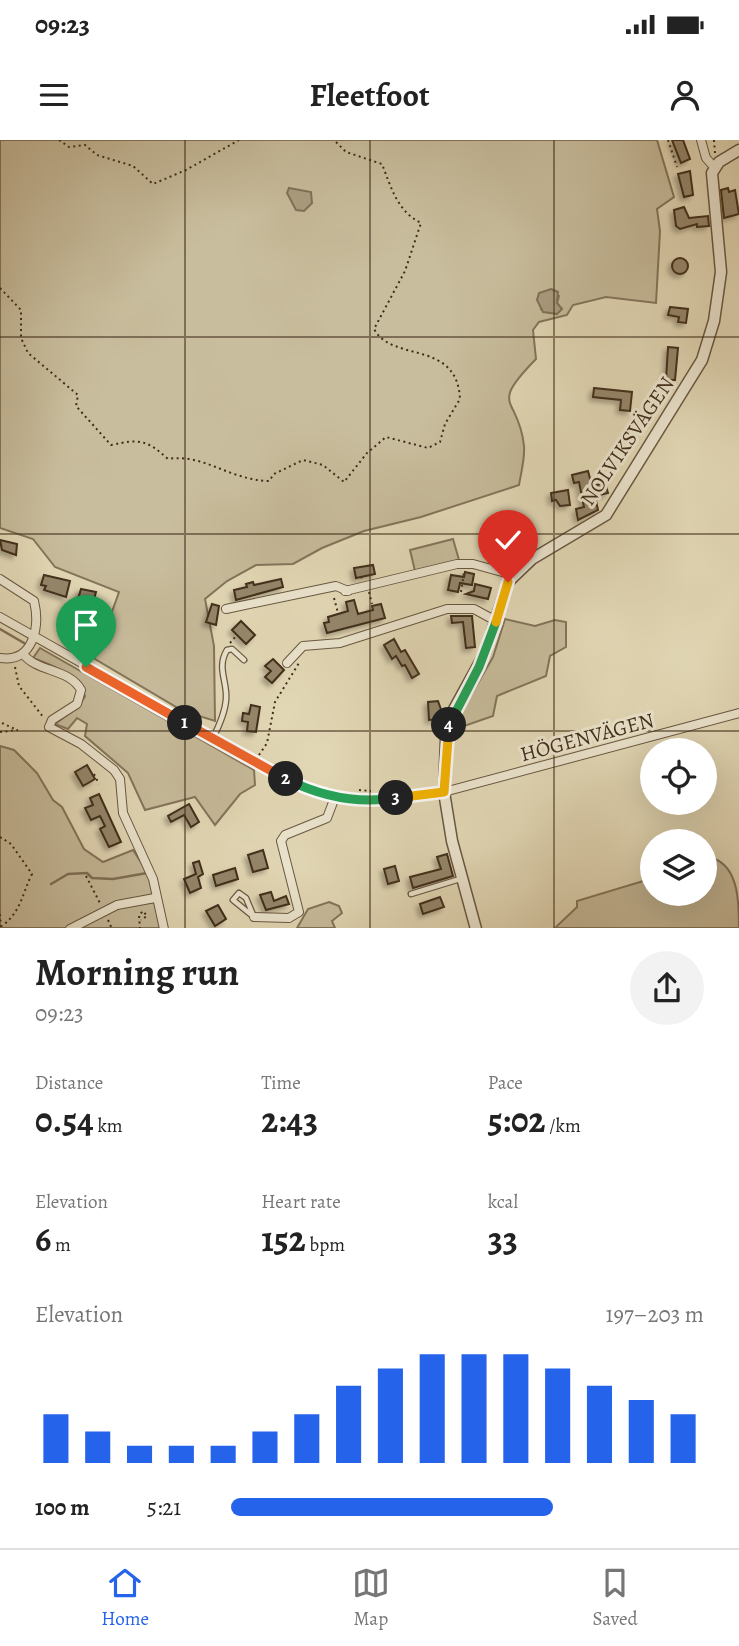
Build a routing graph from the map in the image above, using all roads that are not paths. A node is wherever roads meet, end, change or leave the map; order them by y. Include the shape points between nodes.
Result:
1 (701, 140) edge
2 (739, 150) edge
3 (716, 163) junction
4 (513, 575) junction
5 (0, 579) edge
6 (226, 609) dead end
7 (0, 617) edge
8 (496, 621) junction
9 (34, 638) junction
10 (23, 654) junction
11 (0, 658) edge
12 (244, 660) dead end
13 (286, 663) dead end
14 (739, 713) edge
15 (213, 739) junction
16 (444, 792) junction
17 (335, 797) junction
18 (461, 879) junction
19 (411, 894) dead end
20 (155, 898) junction
21 (254, 917) junction
22 (72, 928) edge
23 (164, 928) edge
24 (476, 928) edge

1 - 3 street via 706,158
2 - 3 street
3 - 4 street, NOLVIKSVÄGEN via 712,192 720,281 702,359 606,515 552,545
4 - 6 street via 465,564 368,587 346,591 335,586
4 - 8 street
5 - 9 street via 34,601
7 - 9 street, HÖGENVÄGEN
8 - 13 street via 474,609 447,609 340,643 303,646
8 - 16 street via 449,726
9 - 10 street
9 - 15 street, HÖGENVÄGEN
10 - 11 street
10 - 20 street via 75,681 82,690 77,704 49,724 51,730 81,744 120,779 123,813 153,879
12 - 15 lane via 233,649 224,655 221,676 227,697
14 - 16 street, HÖGENVÄGEN
15 - 17 street, HÖGENVÄGEN via 289,780
16 - 17 street, HÖGENVÄGEN via 370,800
16 - 18 street
17 - 21 street via 327,818 281,838 299,912 289,918
18 - 19 lane
18 - 24 street
20 - 22 street via 117,905
20 - 23 street
21 - 21 lane via 246,898 234,895 238,906

